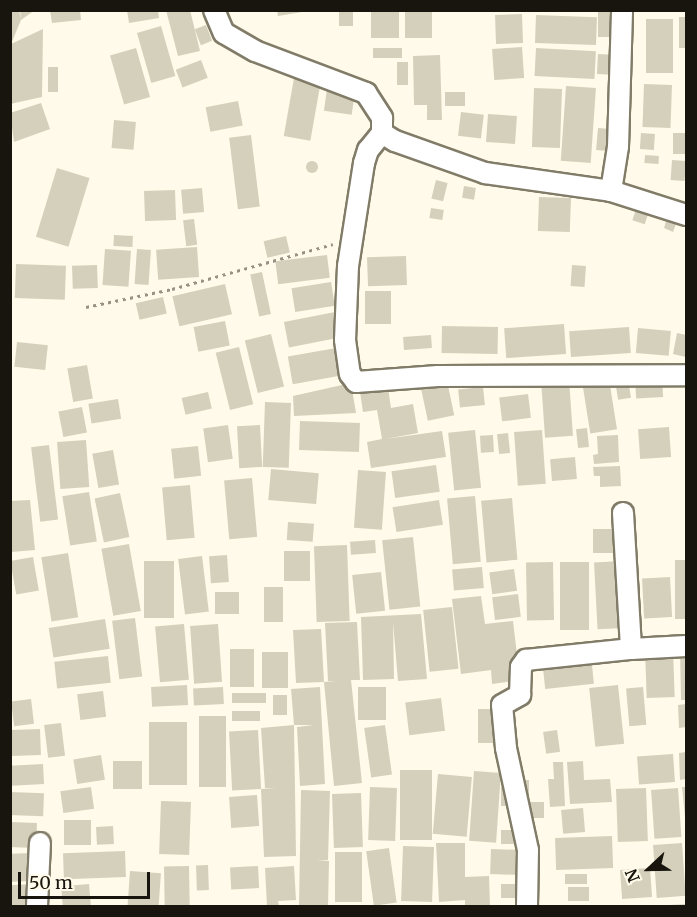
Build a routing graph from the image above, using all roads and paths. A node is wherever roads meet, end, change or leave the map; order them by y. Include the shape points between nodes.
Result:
1 (214, 10) edge
2 (622, 10) edge
3 (382, 133) junction
4 (611, 191) junction
5 (687, 215) edge
6 (353, 244) junction
7 (86, 307) dead end
8 (687, 375) edge
9 (623, 513) dead end
10 (687, 646) edge
11 (631, 649) junction
12 (40, 843) dead end
13 (37, 906) edge
14 (527, 906) edge

1 - 3 street via 224,33 255,51 366,93 382,118
2 - 4 street via 618,147
3 - 4 street via 434,157 485,172
3 - 6 street via 368,150 364,163
4 - 5 street
6 - 7 path via 334,243 172,289
6 - 8 street via 344,318 347,359 356,382 438,376
9 - 11 street
10 - 11 street
11 - 14 street via 526,660 521,667 520,695 503,704 506,748 528,850
12 - 13 street

